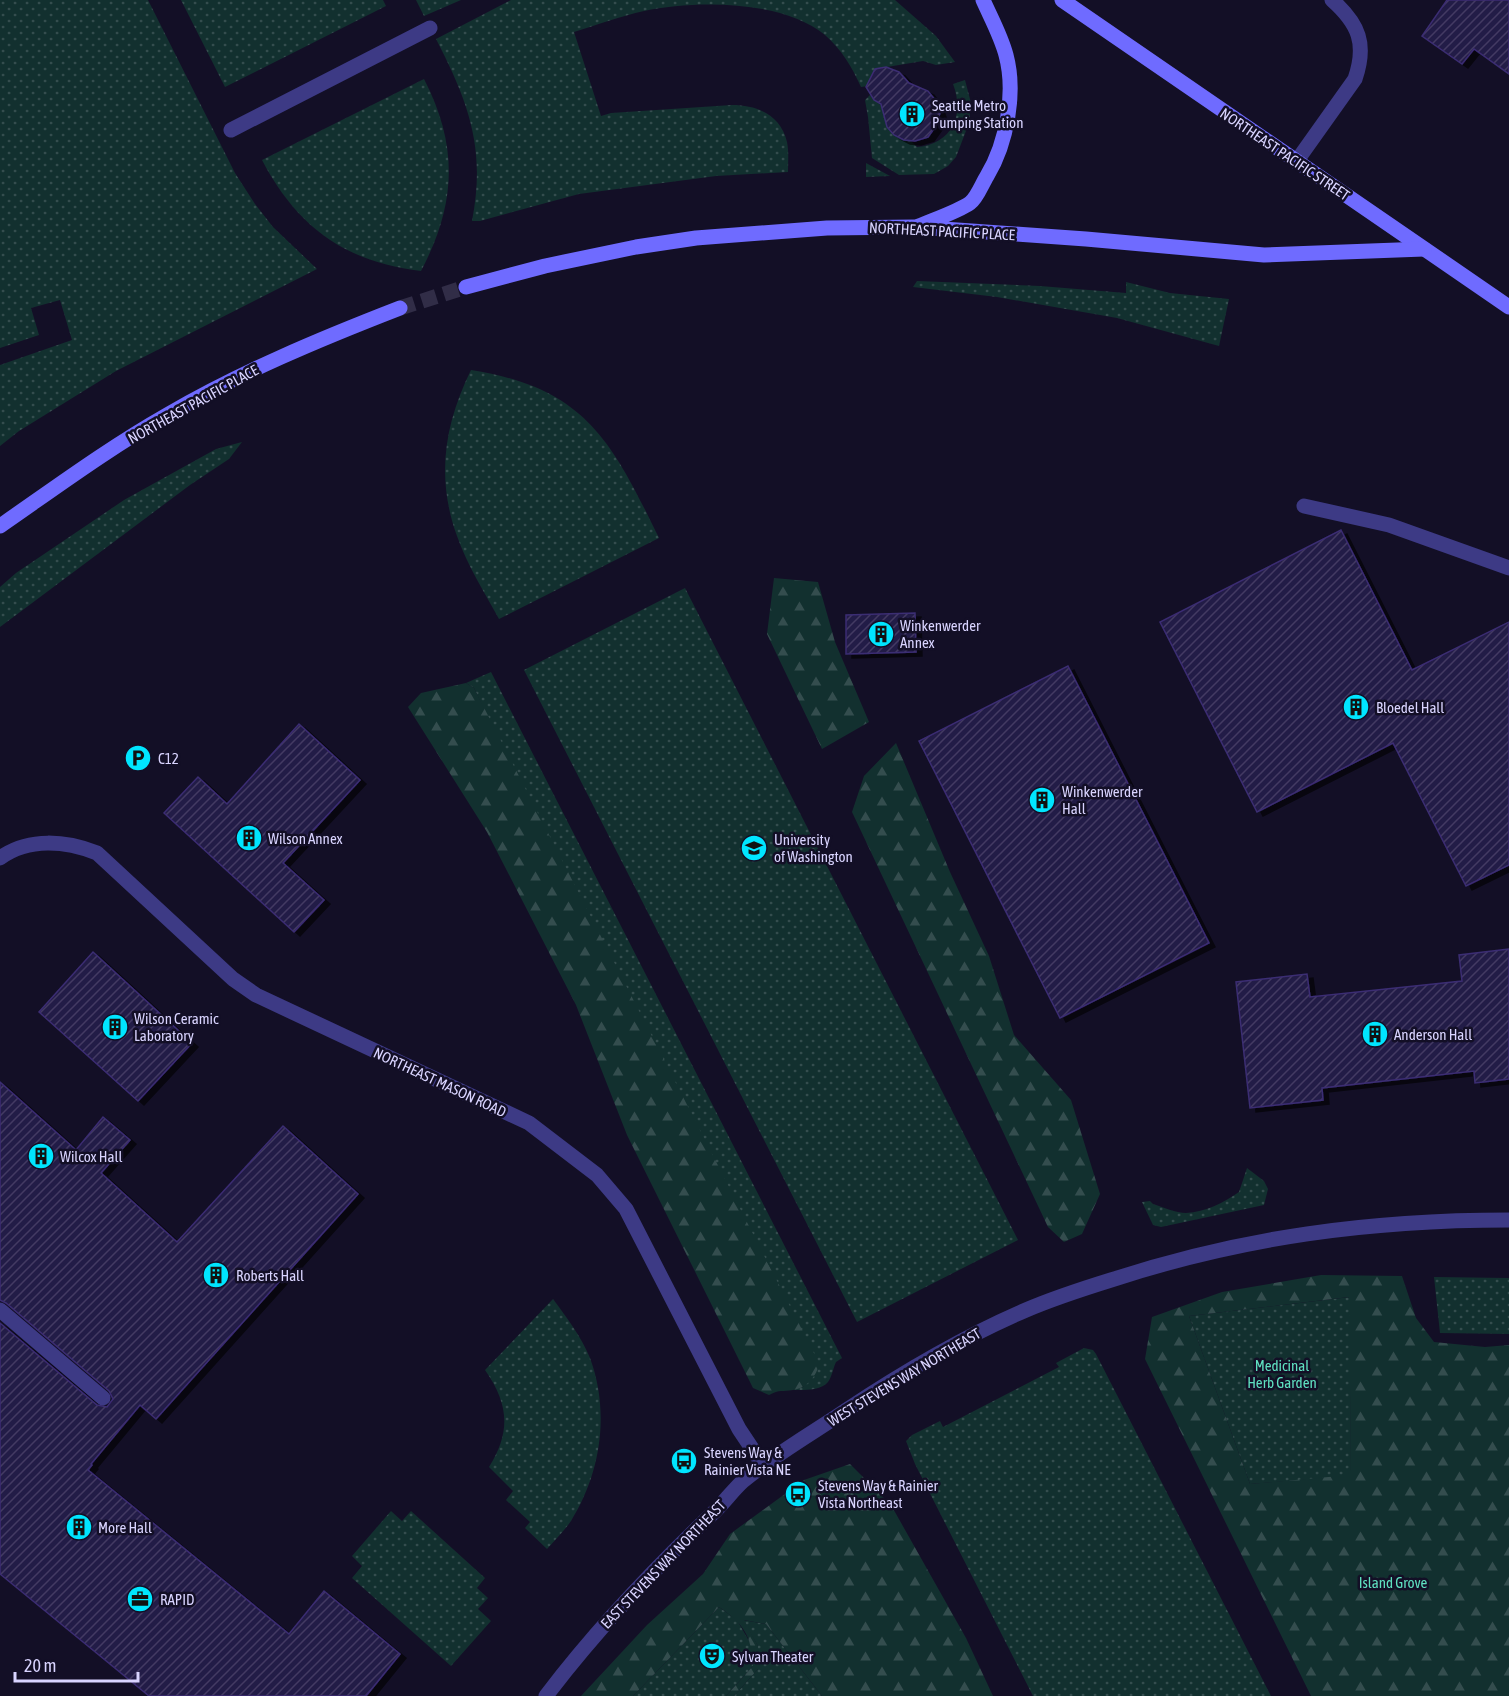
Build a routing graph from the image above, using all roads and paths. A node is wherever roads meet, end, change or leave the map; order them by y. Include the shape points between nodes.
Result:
1 (983, 0) edge
2 (1062, 0) edge
3 (1332, 0) edge
4 (430, 28) dead end
5 (231, 130) dead end
6 (1296, 162) junction
7 (915, 227) junction
8 (1424, 249) junction
9 (466, 287) tunnel mouth
10 (1509, 307) edge
11 (400, 308) tunnel mouth
12 (1304, 506) dead end
13 (0, 526) edge
14 (1509, 568) edge
15 (0, 858) edge
16 (1509, 1220) edge
17 (0, 1310) edge
18 (103, 1398) dead end
19 (763, 1465) junction
20 (546, 1696) edge

1 - 7 main road via 1007,58 1008,121 992,169 971,203
2 - 6 main road, NORTHEAST PACIFIC STREET
3 - 6 street via 1349,15 1357,30 1360,64 1355,79
4 - 5 street
6 - 8 main road, NORTHEAST PACIFIC STREET
7 - 8 main road, NORTHEAST PACIFIC PLACE via 1264,255
7 - 9 main road, NORTHEAST PACIFIC PLACE via 827,228 696,238 584,257
8 - 10 main road, NORTHEAST PACIFIC STREET
11 - 13 main road, NORTHEAST PACIFIC PLACE via 250,371 168,414 88,463
12 - 14 street via 1389,525
15 - 19 street, NORTHEAST MASON ROAD via 18,848 54,843 76,845 97,854 233,979 256,994 529,1123 597,1175 626,1209 739,1429
16 - 19 street, WEST STEVENS WAY NORTHEAST via 1392,1223 1311,1232 1231,1246 1153,1266 1016,1314 921,1363
17 - 18 street
19 - 20 street, EAST STEVENS WAY NORTHEAST via 643,1581

